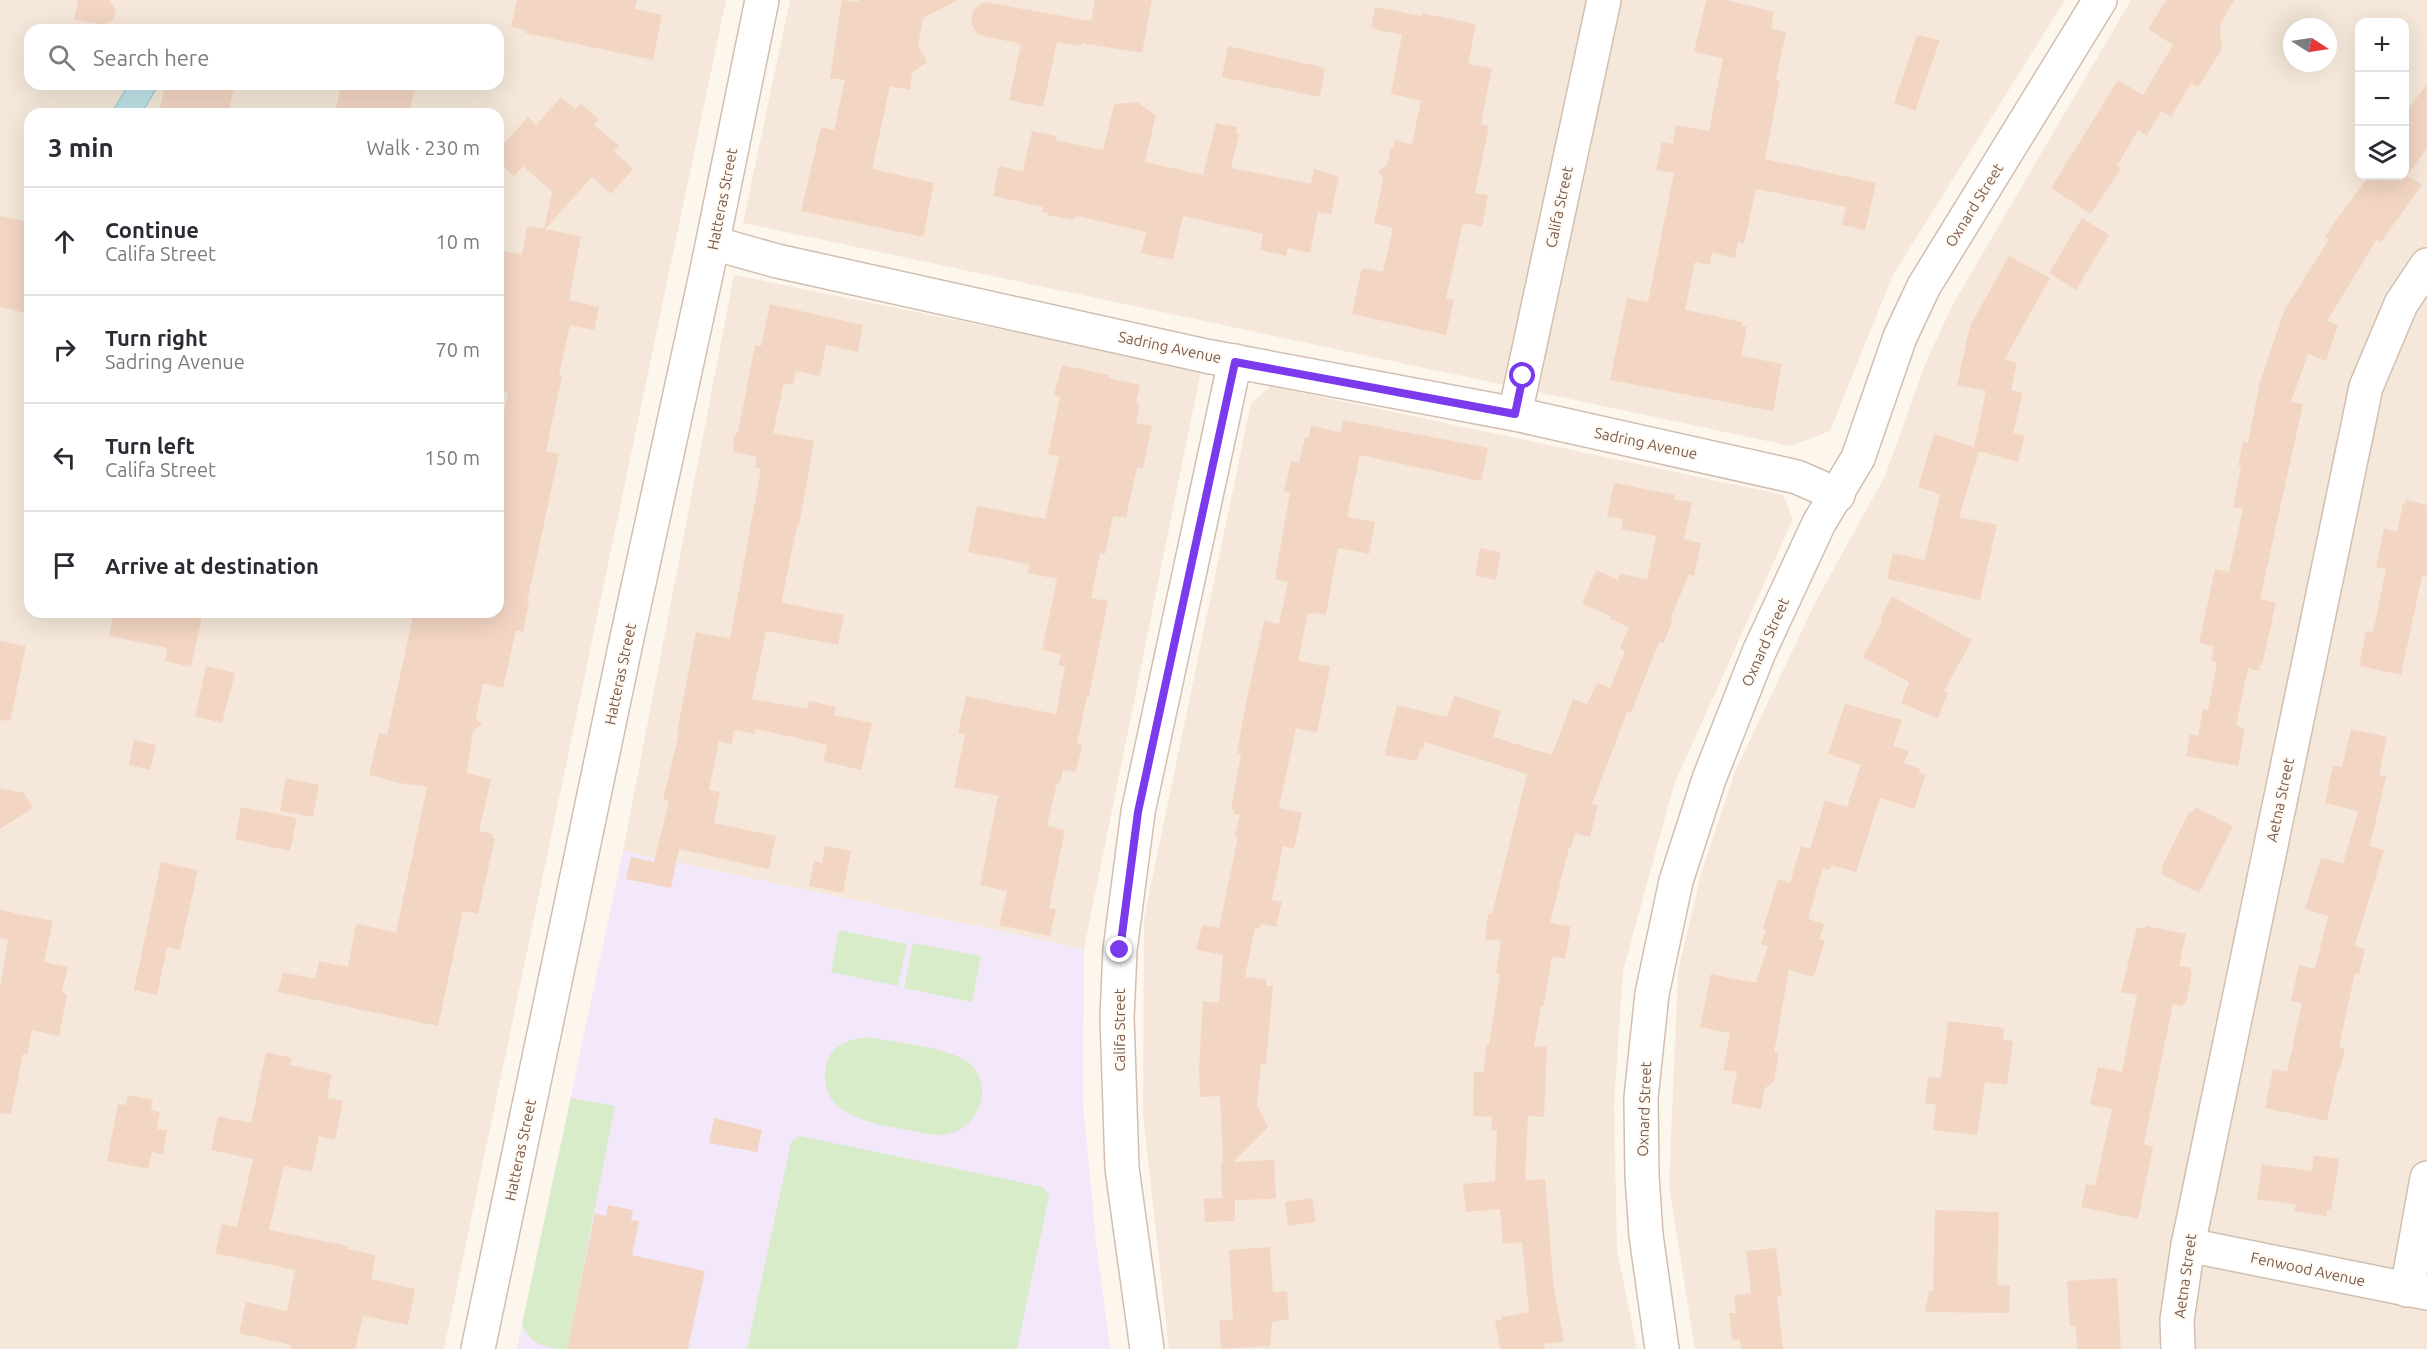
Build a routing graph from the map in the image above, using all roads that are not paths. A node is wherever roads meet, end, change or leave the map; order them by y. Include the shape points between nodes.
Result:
1 (762, 0) edge
2 (1604, 0) edge
3 (2100, 0) edge
4 (713, 243) junction
5 (2427, 265) edge
6 (1235, 362) junction
7 (1515, 414) junction
8 (1838, 495) junction
9 (2427, 1178) edge
10 (2188, 1245) junction
11 (2417, 1292) edge
12 (478, 1349) edge
13 (1147, 1349) edge
14 (1662, 1349) edge
15 (2178, 1349) edge

1 - 4 street, Hatteras Street
2 - 7 street, Califa Street
3 - 8 street, Oxnard Street via 1924,286 1900,337 1858,458
4 - 6 street, Sadring Avenue via 777,261
4 - 12 street, Hatteras Street
5 - 10 street, Aetna Street via 2401,304 2366,387
6 - 7 street, Sadring Avenue
6 - 13 street, Califa Street via 1138,812 1120,950 1117,1017 1122,1168
7 - 8 street, Sadring Avenue via 1797,477
8 - 14 street, Oxnard Street via 1819,523 1759,652 1709,779 1676,881 1654,982 1641,1098 1642,1176
9 - 11 street
10 - 11 street, Fenwood Avenue
10 - 15 street, Aetna Street via 2177,1320

